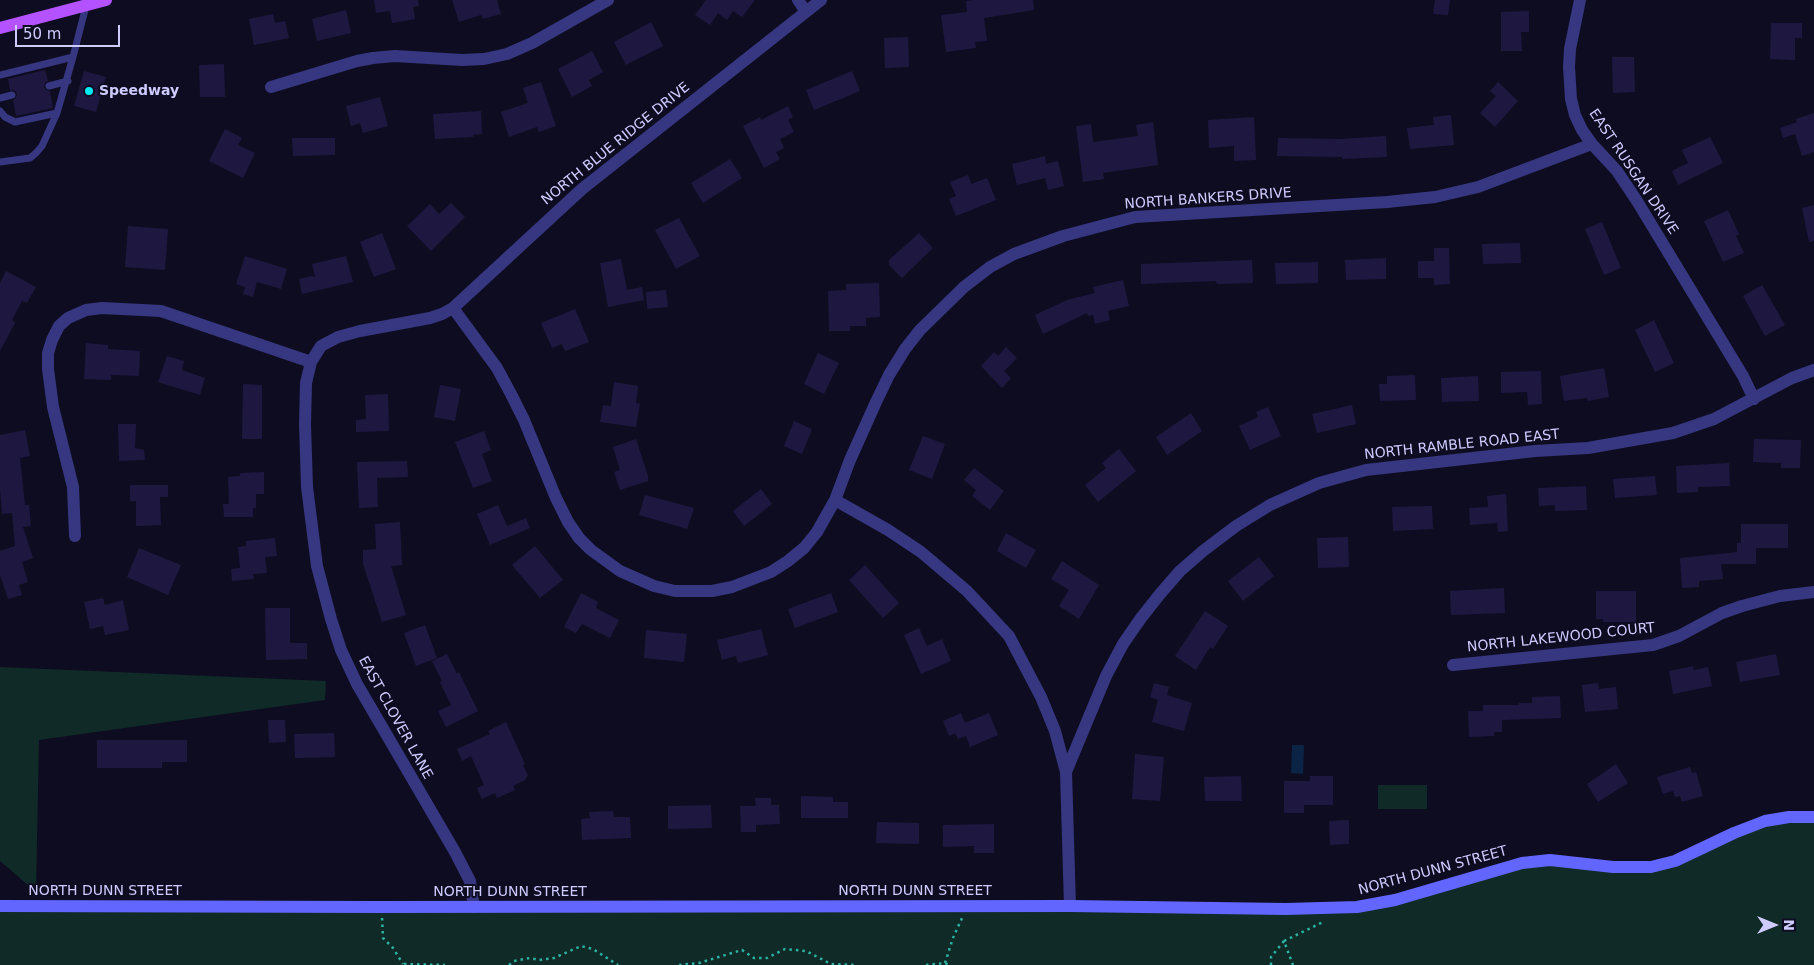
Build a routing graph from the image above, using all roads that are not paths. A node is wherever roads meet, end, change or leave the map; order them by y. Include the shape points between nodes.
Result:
1 (106, 0) edge
2 (608, 0) edge
3 (798, 0) edge
4 (821, 0) edge
5 (1580, 0) edge
6 (86, 6) junction
7 (806, 12) junction
8 (0, 28) edge
9 (73, 57) junction
10 (0, 75) edge
11 (68, 81) junction
12 (49, 86) dead end
13 (271, 87) dead end
14 (12, 95) dead end
15 (0, 98) edge
16 (0, 111) edge
17 (57, 113) junction
18 (1592, 144) junction
19 (0, 162) edge
20 (453, 308) junction
21 (311, 362) junction
22 (1814, 370) edge
23 (1754, 399) junction
24 (835, 500) junction
25 (75, 536) dead end
26 (1814, 592) edge
27 (1453, 665) dead end
28 (1066, 772) junction
29 (1814, 817) edge
30 (0, 906) edge
31 (1070, 906) junction
32 (474, 907) junction

1 - 6 main road
2 - 13 street via 507,54 462,60 395,56 372,58
3 - 7 street
4 - 7 street, NORTH BLUE RIDGE DRIVE
5 - 18 street, EAST RUSGAN DRIVE via 1570,49 1569,84 1576,115
6 - 8 main road
6 - 9 lane
7 - 20 street, NORTH BLUE RIDGE DRIVE via 582,189
9 - 10 lane
9 - 11 lane
11 - 12 lane
11 - 17 lane
14 - 15 lane
16 - 17 lane via 15,122
17 - 19 lane via 36,153 30,158
18 - 23 street, EAST RUSGAN DRIVE via 1617,171 1637,201
18 - 24 street, NORTH BANKERS DRIVE via 1478,187 1435,197 1135,216 1014,254 964,287 905,348 876,402
20 - 21 street, EAST CLOVER LANE via 430,318 338,337 321,346
20 - 24 street, NORTH BANKERS DRIVE via 497,368 511,394 568,522 591,550 620,571 675,591 712,591 739,584 771,572 804,548
21 - 25 street via 161,311 102,308 86,310 68,318 52,340 48,369 53,407 73,487
21 - 32 street, EAST CLOVER LANE via 305,408 307,487 317,566 331,619 341,650 366,701 470,881
22 - 23 street, NORTH RAMBLE ROAD EAST
23 - 28 street, NORTH RAMBLE ROAD EAST via 1714,419 1674,433 1588,448 1366,470 1318,483 1270,505 1203,551 1175,577 1141,618 1106,676
24 - 28 street via 929,558 967,590 1009,636 1055,730
26 - 27 street, NORTH LAKEWOOD COURT via 1780,596 1742,606 1679,636 1635,648
28 - 31 street
29 - 31 street, NORTH DUNN STREET via 1789,817 1758,823 1675,861 1651,867 1613,868 1550,860 1522,863 1365,907
30 - 32 street, NORTH DUNN STREET
31 - 32 street, NORTH DUNN STREET

